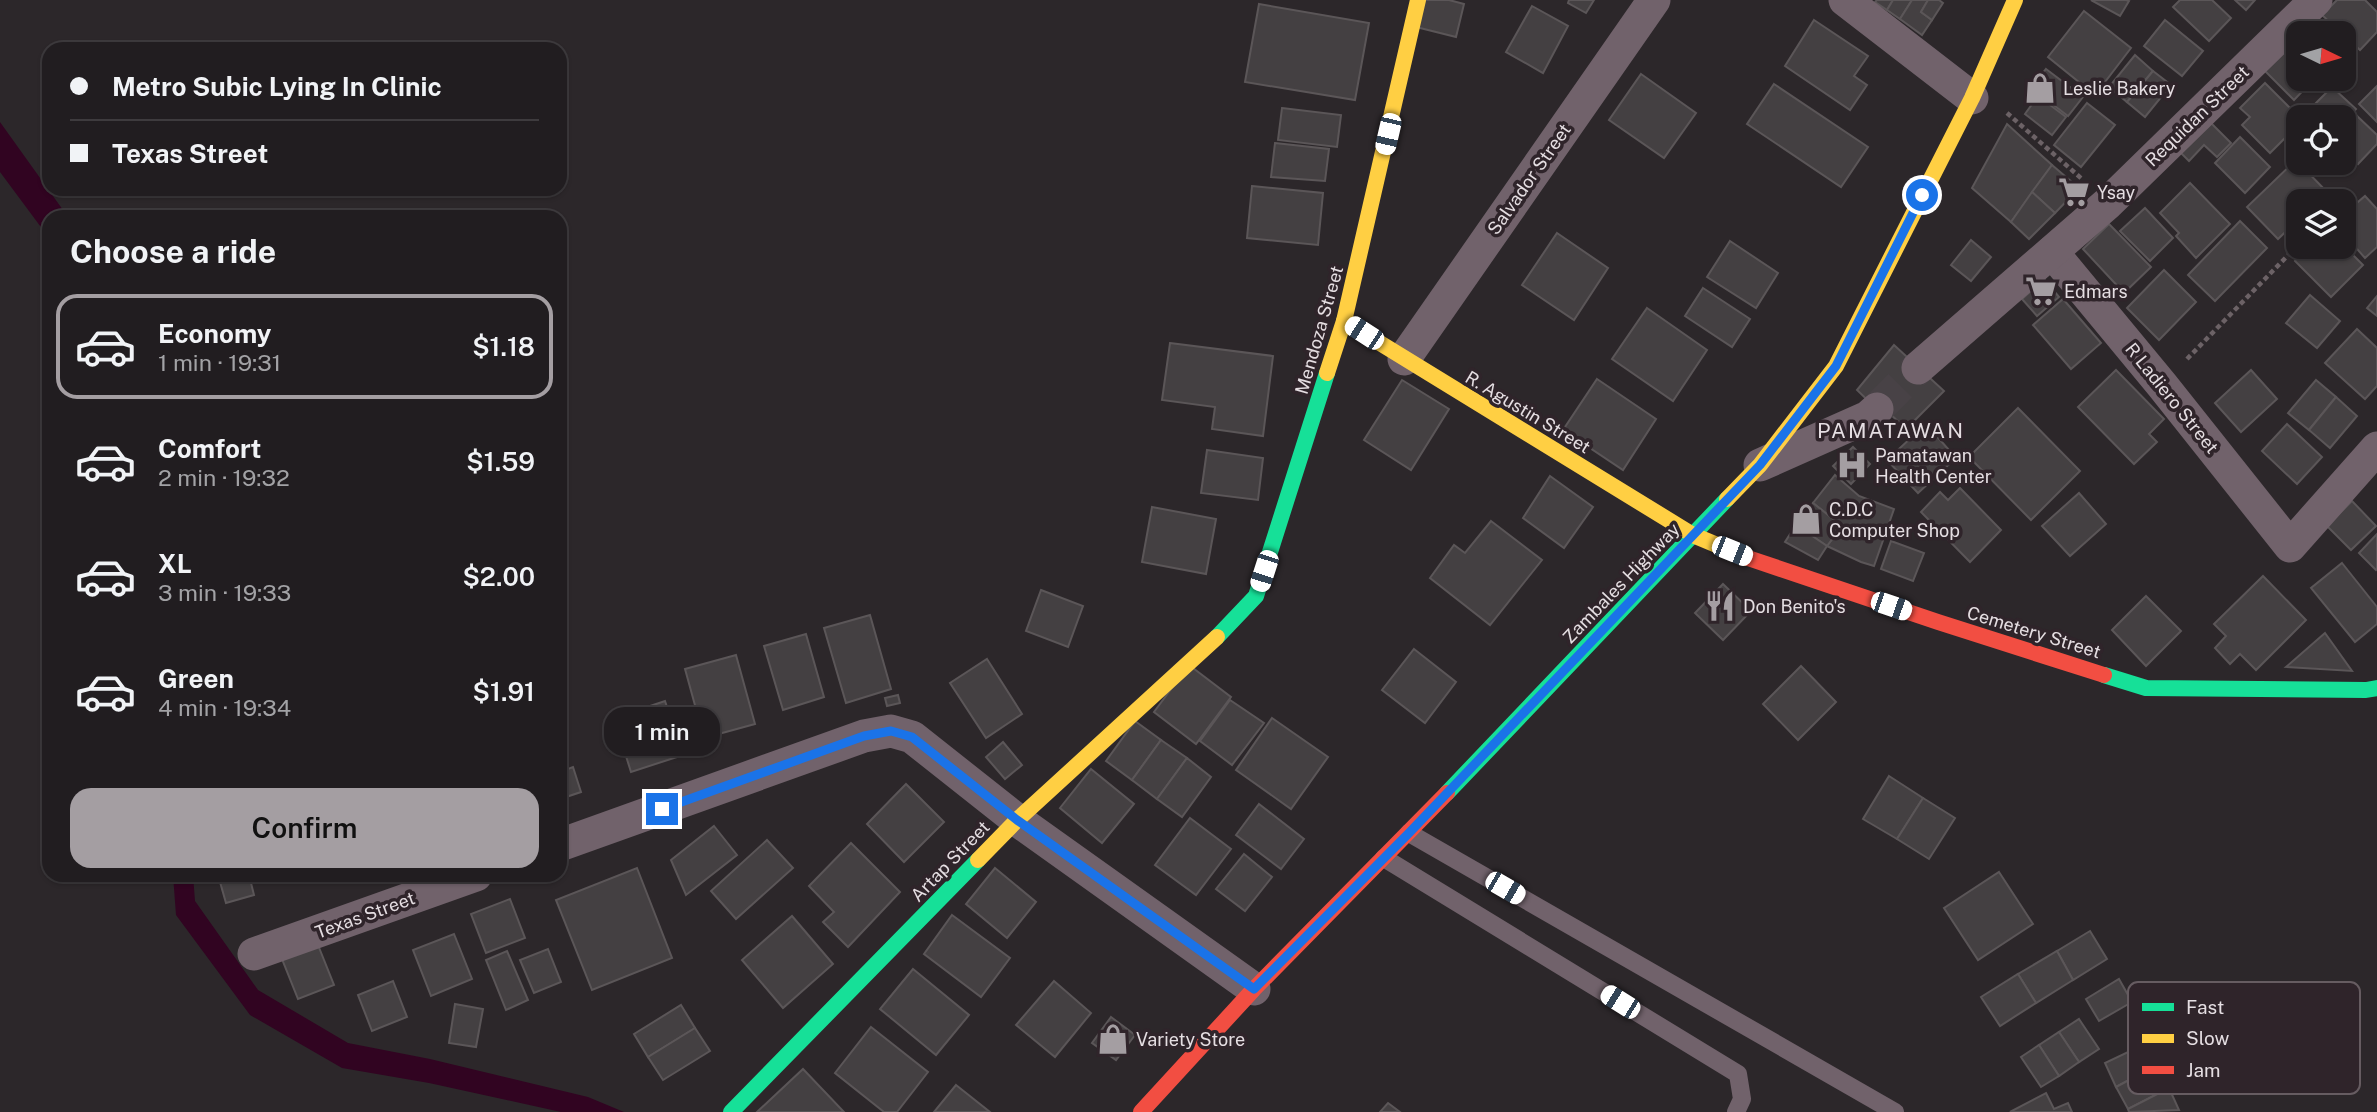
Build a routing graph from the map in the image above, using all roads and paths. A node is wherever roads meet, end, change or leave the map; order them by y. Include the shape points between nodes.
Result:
1 (1418, 0) edge
2 (1654, 0) edge
3 (1845, 0) edge
4 (2015, 0) edge
5 (2316, 0) edge
6 (1975, 92) junction
7 (2108, 203) junction
8 (2052, 252) junction
9 (2286, 257) edge
10 (1344, 321) junction
11 (1404, 359) junction
12 (1918, 368) tunnel mouth
13 (2162, 385) junction
14 (1877, 409) tunnel mouth
15 (2377, 448) edge
16 (1760, 465) junction
17 (1693, 535) junction
18 (1207, 648) joint
19 (2377, 688) edge
20 (1017, 820) junction
21 (1409, 833) junction
22 (567, 842) edge
23 (1384, 858) junction
24 (456, 882) edge
25 (254, 954) dead end
26 (1254, 989) junction
27 (731, 1112) edge
28 (1141, 1112) edge
29 (1736, 1112) edge
30 (1895, 1112) edge

1 - 10 street, Mendoza Street
2 - 11 street, Salvador Street
3 - 6 street
4 - 6 street, Zambales Highway
5 - 7 street, Requidan Street
6 - 7 path
6 - 16 street, Zambales Highway via 1836,366
7 - 8 street, Requidan Street
8 - 12 street, Requidan Street
8 - 13 street, R Ladiero Street
9 - 13 path
10 - 11 street, R. Agustin Street
10 - 18 street, Mendoza Street via 1256,596
11 - 17 street, R. Agustin Street
13 - 15 street, R Ladiero Street via 2290,546
14 - 16 street
16 - 17 street, Zambales Highway
17 - 19 street, Cemetery Street via 1751,559 2146,688
17 - 21 street, Zambales Highway
18 - 20 street, Artap Street
20 - 22 street via 912,737 891,731 864,736
20 - 26 street
20 - 27 street, Artap Street
21 - 23 street, Zambales Highway
21 - 30 lane
23 - 26 street, Zambales Highway
23 - 29 lane via 1738,1074 1742,1099
24 - 25 street, Texas Street
26 - 28 street, Zambales Highway

